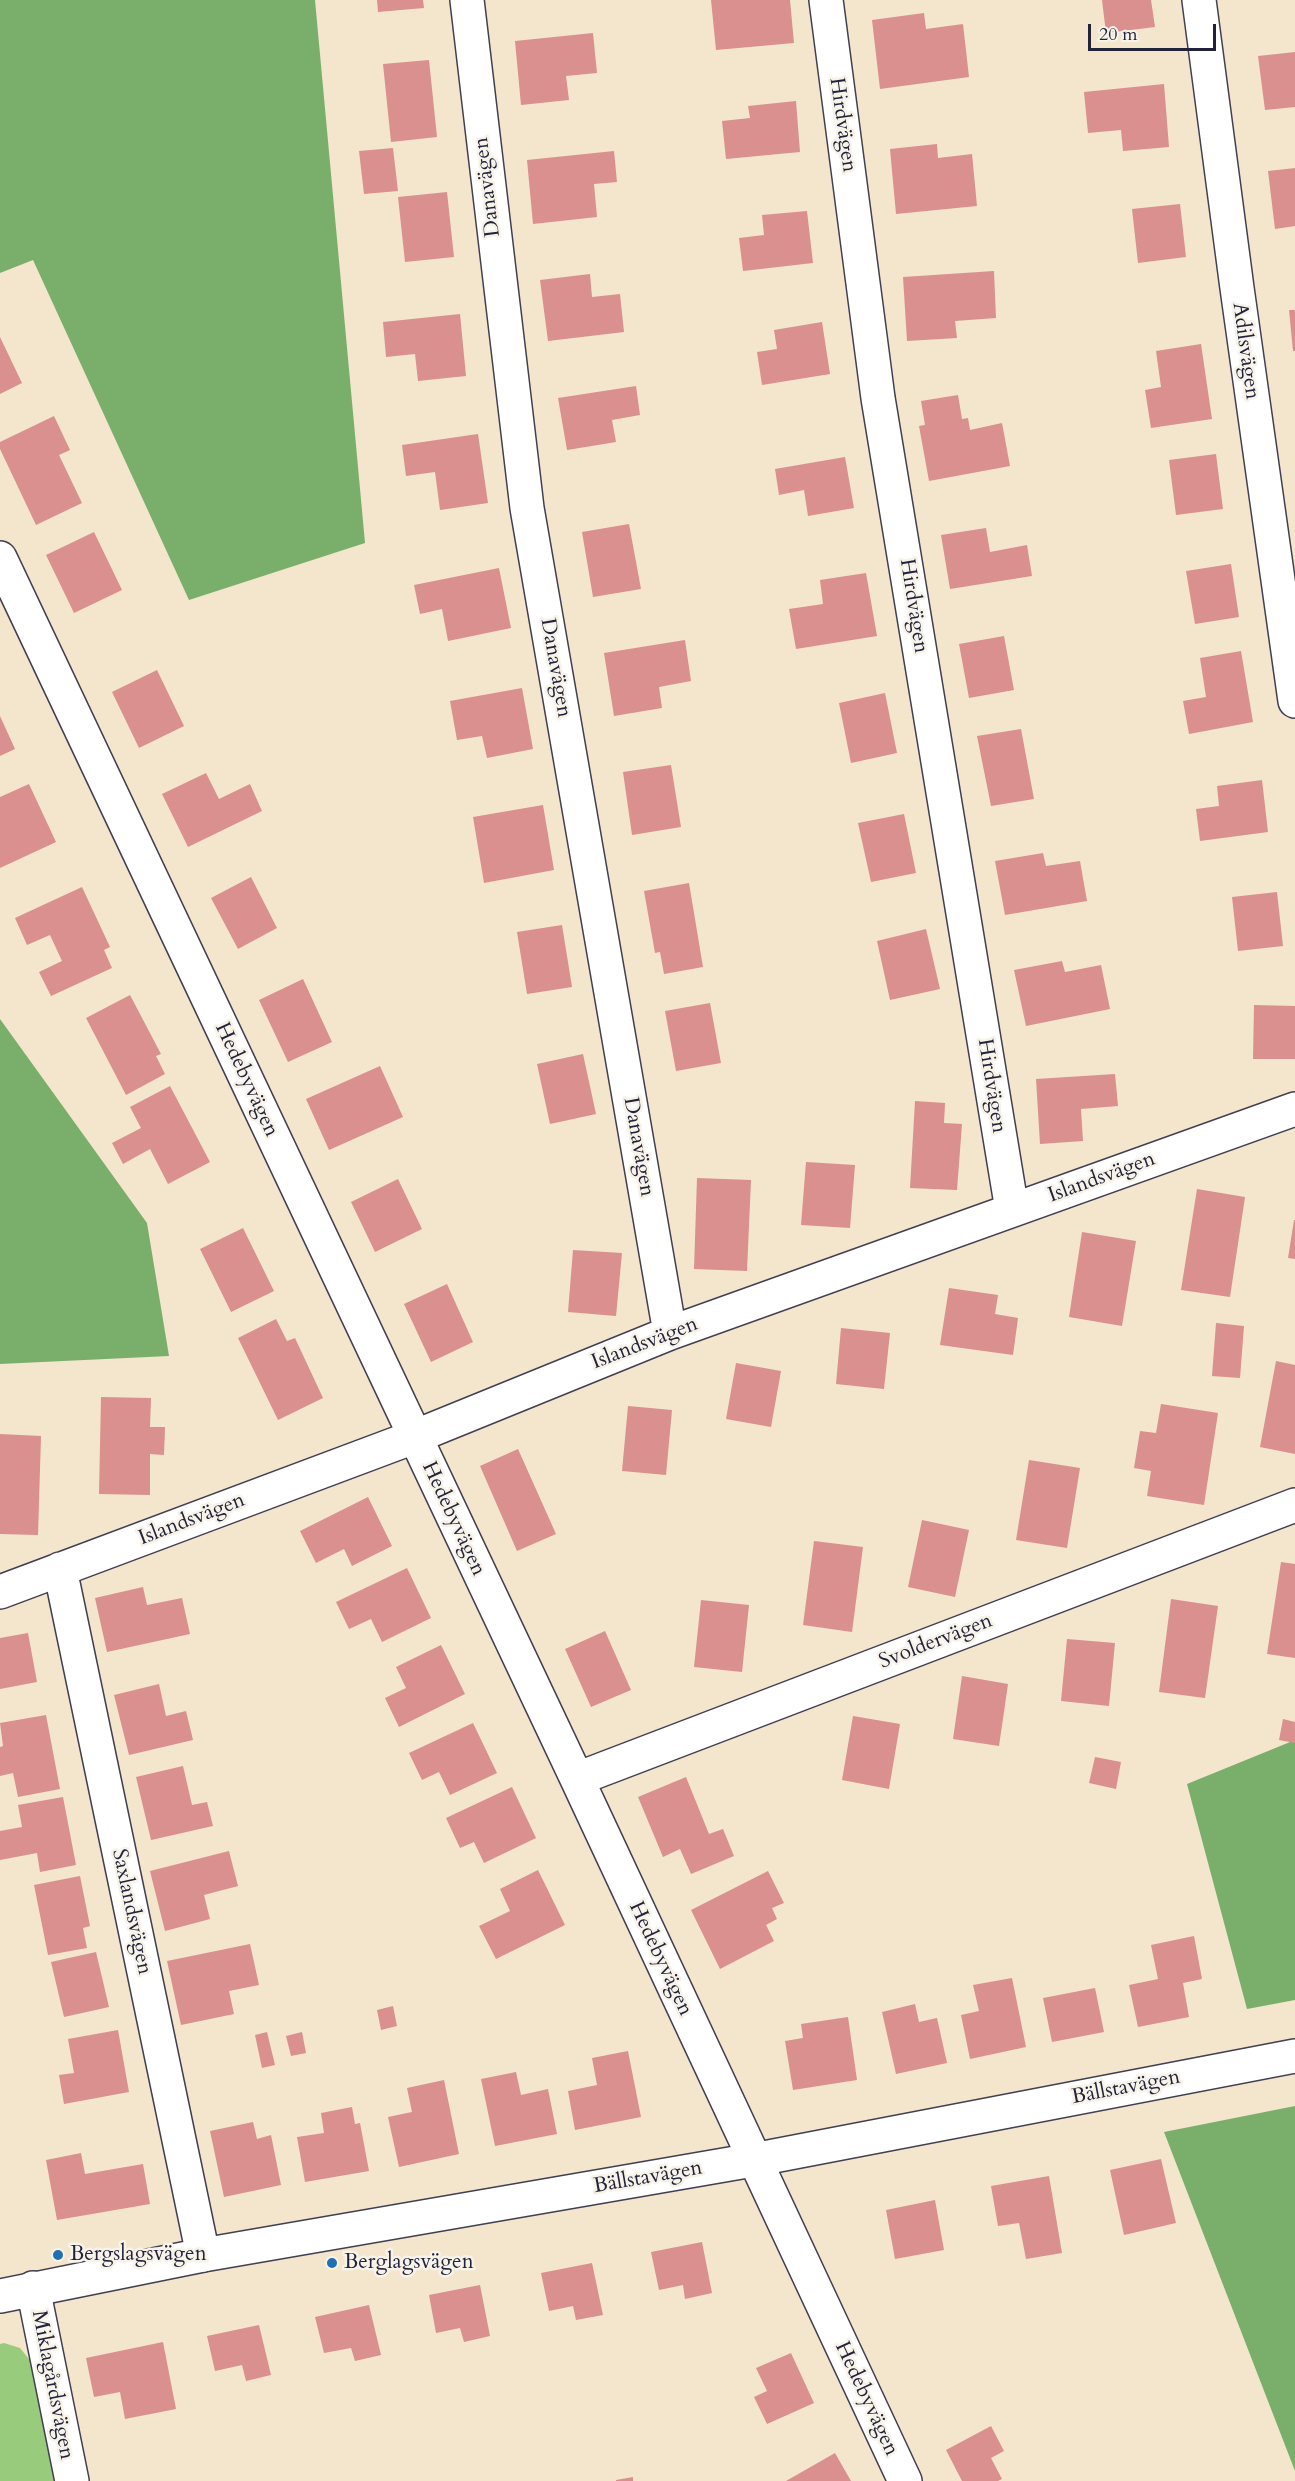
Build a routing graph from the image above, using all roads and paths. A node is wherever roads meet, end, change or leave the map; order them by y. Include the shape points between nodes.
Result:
1 (467, 0) edge
2 (826, 0) edge
3 (1199, 0) edge
4 (0, 558) edge
5 (1295, 701) edge
6 (1295, 1109) edge
7 (1012, 1210) junction
8 (670, 1333) junction
9 (414, 1437) junction
10 (1295, 1506) edge
11 (60, 1569) junction
12 (0, 1592) edge
13 (577, 1779) junction
14 (1295, 2056) edge
15 (753, 2160) junction
16 (203, 2255) junction
17 (33, 2288) junction
18 (0, 2296) edge
19 (72, 2481) edge
20 (905, 2481) edge

1 - 8 street, Danavägen via 527,508
2 - 7 street, Hirdvägen via 878,398
3 - 5 street, Adilsvägen
4 - 9 street, Hedebyvägen
6 - 7 street, Islandsvägen
7 - 8 street, Islandsvägen
8 - 9 street, Islandsvägen
9 - 11 street, Islandsvägen
9 - 13 street, Hedebyvägen
10 - 13 street, Svoldervägen
11 - 12 street, Islandsvägen
11 - 16 street, Saxlandsvägen
13 - 15 street, Hedebyvägen
14 - 15 street, Bällstavägen
15 - 16 street, Bällstavägen
15 - 20 street, Hedebyvägen
16 - 17 street, Bällstavägen
17 - 18 street, Bällstavägen
17 - 19 street, Miklagårdsvägen

